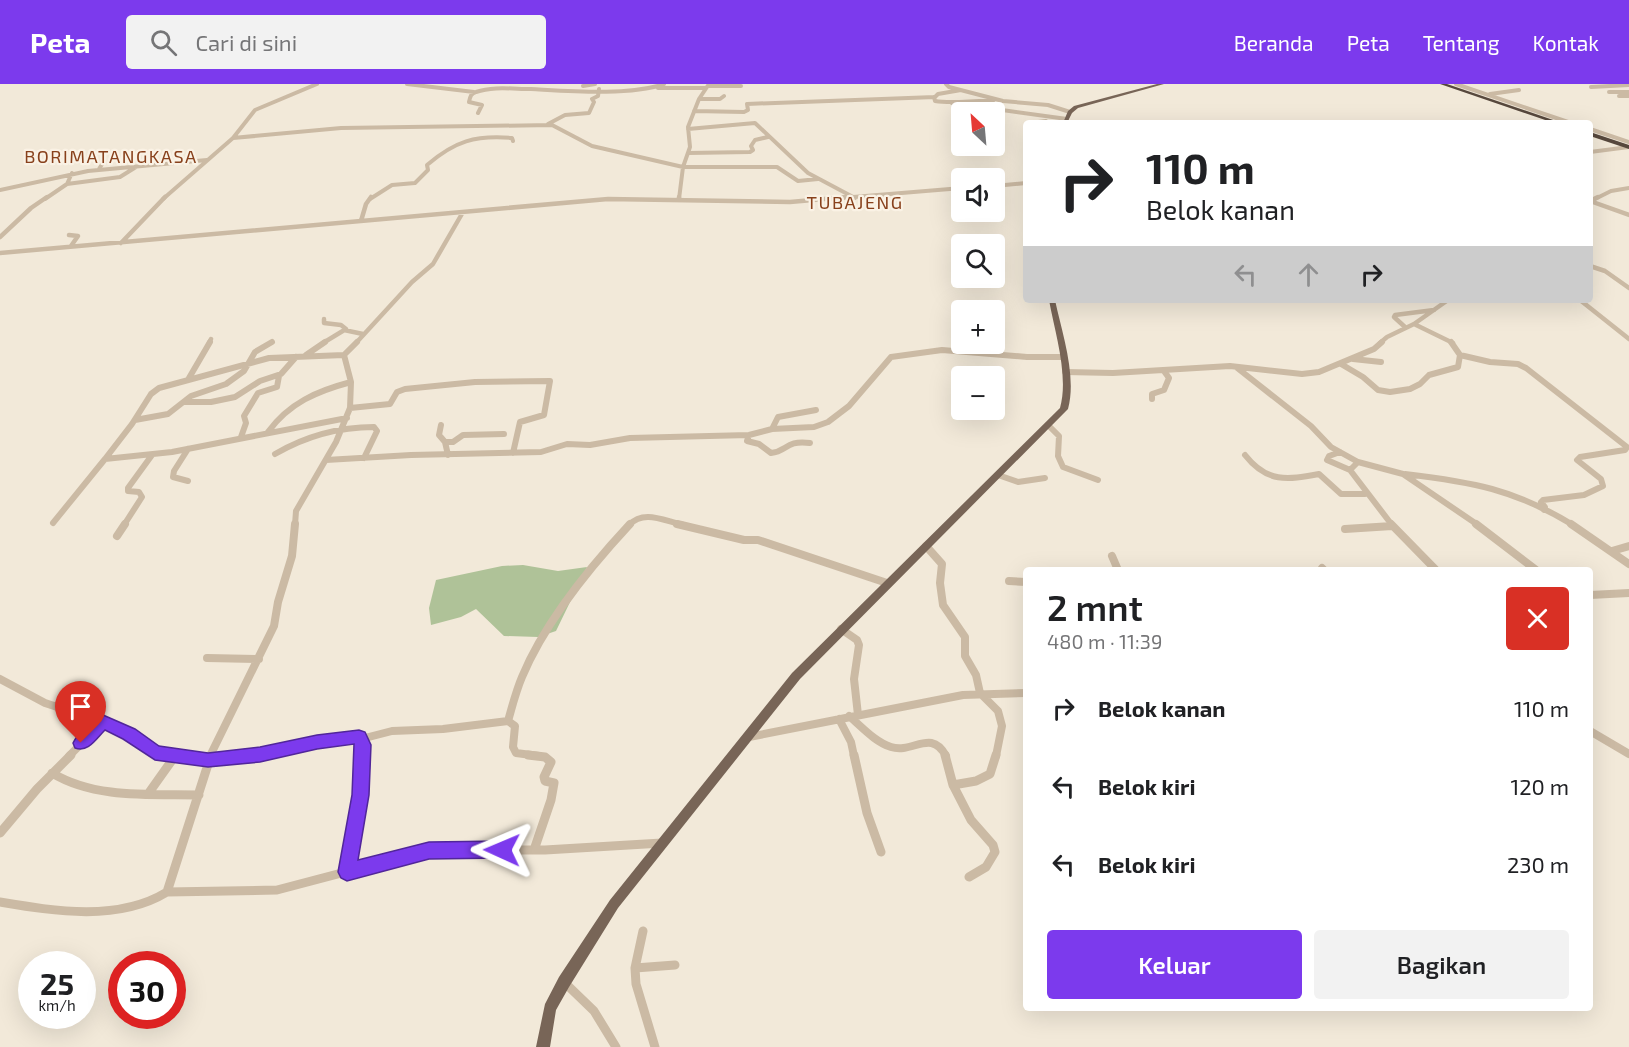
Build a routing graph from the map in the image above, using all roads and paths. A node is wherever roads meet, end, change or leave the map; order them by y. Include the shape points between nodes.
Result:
1 (317, 84) edge
2 (407, 84) edge
3 (595, 84) edge
4 (664, 84) edge
5 (946, 84) edge
6 (1162, 84) edge
7 (1442, 84) edge
8 (1472, 84) edge
9 (1595, 84) edge
10 (567, 85) edge
11 (1628, 85) edge
12 (498, 86) edge
13 (583, 86) dead end
14 (708, 86) edge
15 (741, 86) dead end
16 (1456, 86) edge
17 (1591, 87) dead end
18 (658, 88) junction
19 (1602, 88) junction
20 (599, 89) junction
21 (561, 90) junction
22 (961, 90) junction
23 (1519, 90) dead end
24 (474, 92) junction
25 (1610, 92) dead end
26 (1629, 92) edge
27 (1486, 94) junction
28 (724, 96) dead end
29 (1619, 96) dead end
30 (1629, 96) edge
31 (934, 97) junction
32 (699, 99) junction
33 (998, 99) junction
34 (964, 102) edge
35 (951, 103) edge
36 (694, 111) junction
37 (1005, 111) edge
38 (1071, 112) junction
39 (478, 113) dead end
40 (1060, 120) edge
41 (1067, 120) edge
42 (1555, 120) edge
43 (1556, 120) edge
44 (532, 125) junction
45 (688, 129) junction
46 (1603, 136) edge
47 (768, 137) junction
48 (233, 138) junction
49 (513, 141) dead end
50 (1629, 142) edge
51 (1629, 147) edge
52 (1593, 152) edge
53 (688, 153) junction
54 (207, 160) junction
55 (104, 161) dead end
56 (136, 166) junction
57 (683, 167) junction
58 (99, 169) junction
59 (72, 173) junction
60 (818, 179) junction
61 (1023, 183) edge
62 (67, 184) junction
63 (1005, 185) edge
64 (1629, 188) edge
65 (951, 189) edge
66 (0, 190) edge
67 (857, 199) junction
68 (679, 200) junction
69 (1593, 200) edge
70 (1593, 202) edge
71 (463, 212) junction
72 (1629, 215) edge
73 (361, 221) junction
74 (69, 235) dead end
75 (0, 237) edge
76 (121, 243) junction
77 (71, 246) junction
78 (0, 253) edge
79 (1593, 267) edge
80 (1617, 278) junction
81 (1629, 279) edge
82 (1629, 288) edge
83 (1053, 303) edge
84 (1444, 303) edge
85 (1584, 303) edge
86 (1435, 310) junction
87 (324, 319) dead end
88 (1414, 324) junction
89 (1405, 327) junction
90 (344, 330) junction
91 (363, 334) junction
92 (211, 339) dead end
93 (1629, 339) edge
94 (272, 342) dead end
95 (344, 355) junction
96 (1460, 355) junction
97 (304, 356) junction
98 (296, 357) junction
99 (1062, 357) junction
100 (1353, 359) junction
101 (1381, 362) dead end
102 (249, 363) junction
103 (1341, 364) junction
104 (1234, 366) junction
105 (1164, 371) junction
106 (1065, 372) junction
107 (279, 376) junction
108 (189, 378) junction
109 (351, 382) junction
110 (1152, 399) dead end
111 (185, 402) junction
112 (350, 408) junction
113 (816, 410) dead end
114 (348, 418) junction
115 (135, 420) junction
116 (441, 425) dead end
117 (1048, 425) junction
118 (342, 429) junction
119 (772, 429) junction
120 (268, 432) junction
121 (504, 434) dead end
122 (749, 435) junction
123 (241, 437) junction
124 (445, 442) junction
125 (810, 443) dead end
126 (188, 449) junction
127 (1340, 452) junction
128 (513, 453) junction
129 (275, 454) dead end
130 (152, 455) junction
131 (448, 455) junction
132 (1245, 455) dead end
133 (364, 458) junction
134 (105, 459) junction
135 (326, 460) junction
136 (1358, 462) junction
137 (1350, 470) junction
138 (1402, 474) junction
139 (998, 475) junction
140 (1046, 478) dead end
141 (1098, 480) dead end
142 (188, 481) dead end
143 (1365, 494) junction
144 (1544, 510) junction
145 (53, 523) dead end
146 (1392, 526) junction
147 (1345, 529) dead end
148 (117, 536) dead end
149 (926, 546) junction
150 (1629, 546) edge
151 (1612, 551) junction
152 (1112, 556) dead end
153 (1629, 564) edge
154 (1117, 567) edge
155 (1433, 567) edge
156 (1532, 567) edge
157 (1009, 580) dead end
158 (1023, 582) edge
159 (887, 583) junction
160 (1629, 593) edge
161 (1593, 595) edge
162 (841, 629) junction
163 (207, 658) dead end
164 (259, 659) junction
165 (0, 679) edge
166 (980, 693) junction
167 (1023, 693) edge
168 (858, 714) junction
169 (849, 716) junction
170 (839, 718) junction
171 (508, 721) junction
172 (103, 722) junction
173 (1593, 733) edge
174 (749, 737) junction
175 (361, 739) junction
176 (1629, 754) edge
177 (175, 756) junction
178 (208, 760) junction
179 (52, 773) junction
180 (953, 785) junction
181 (148, 794) junction
182 (199, 795) junction
183 (0, 833) edge
184 (662, 843) junction
185 (534, 850) junction
186 (881, 852) dead end
187 (347, 872) junction
188 (969, 877) dead end
189 (167, 892) junction
190 (0, 902) edge
191 (643, 931) dead end
192 (675, 965) dead end
193 (635, 968) junction
194 (564, 982) junction
195 (543, 1047) edge
196 (616, 1047) edge
197 (655, 1047) edge

1 - 48 street via 255,110
2 - 24 street
3 - 13 street
4 - 18 street
5 - 22 street
6 - 38 main road via 1088,103
7 - 16 highway
8 - 16 street
9 - 19 street
10 - 21 street
11 - 19 street
12 - 21 street
12 - 24 street
14 - 15 street
14 - 18 street
14 - 32 street
16 - 27 street
16 - 42 highway
17 - 19 street
18 - 20 street
20 - 21 street
20 - 44 street via 598,96 592,99 590,113
22 - 31 street
22 - 33 street
23 - 27 street
24 - 39 street via 468,102 482,105
25 - 26 street
27 - 43 street
28 - 32 street
29 - 30 street
31 - 35 street via 936,102
31 - 36 street via 776,102 747,104 748,110 744,112
32 - 36 street
33 - 34 street
33 - 38 street
36 - 45 street
37 - 40 street
38 - 41 main road
44 - 48 street via 340,128
44 - 57 street via 553,125 591,146
45 - 47 street via 754,123
45 - 53 street
46 - 50 street
46 - 51 highway
47 - 53 street via 755,140 750,152
47 - 60 street
48 - 54 street
49 - 73 street via 487,136 445,148 415,183 392,185 372,196
51 - 52 street
53 - 57 street
54 - 56 street
54 - 76 street
55 - 58 street
56 - 58 street
56 - 62 street via 120,177
57 - 60 street via 779,168 798,181
57 - 68 street
58 - 59 street
59 - 62 street
59 - 66 street
60 - 67 street
61 - 63 street
62 - 75 street via 31,208
64 - 69 street
65 - 67 street
67 - 68 street
68 - 71 street via 608,199
70 - 72 street
71 - 73 street
71 - 91 street via 433,264
73 - 76 street
74 - 77 street via 78,238
76 - 77 street
77 - 78 street
79 - 80 street
80 - 81 street
80 - 82 street
83 - 99 main road
84 - 86 street
85 - 93 street
86 - 88 street
86 - 89 street via 1395,315
87 - 90 street via 324,323 345,327
88 - 89 street
88 - 96 street via 1450,339
89 - 100 street
90 - 91 street
90 - 97 street
91 - 95 street
92 - 108 street
94 - 102 street via 255,352
95 - 97 street
95 - 109 street
96 - 103 street via 1458,367 1429,375 1402,392 1378,390
96 - 144 street via 1522,366 1628,448 1580,457 1577,460 1601,479 1603,486 1584,495 1543,500
97 - 98 street
98 - 102 street
98 - 107 street
99 - 106 main road
99 - 119 street via 942,350 891,357 849,406 828,422
100 - 101 street via 1366,364
100 - 103 street
102 - 108 street
102 - 111 street via 232,380
103 - 104 street via 1307,374
104 - 105 street
104 - 127 street
105 - 106 street
105 - 110 street via 1169,378 1164,390 1152,394
106 - 117 main road via 1067,400 1064,409
107 - 111 street via 223,400
107 - 123 street via 277,387 255,396 244,416
108 - 115 street via 154,390
109 - 112 street
109 - 120 street via 306,397 284,411
111 - 115 street via 168,414
112 - 114 street
112 - 128 street via 387,405 397,392 405,389 475,382 550,381 544,415 520,422
113 - 119 street via 778,417
114 - 118 street
114 - 120 street
115 - 134 street
116 - 124 street via 439,435
117 - 139 main road
117 - 141 street via 1059,436 1058,458 1062,466
118 - 129 street via 302,440
118 - 133 street via 370,426 377,430
118 - 135 street
119 - 122 street
120 - 123 street
121 - 124 street via 463,435
122 - 125 street via 747,441 771,453 790,442
122 - 128 street via 630,438
123 - 126 street
124 - 131 street
126 - 130 street
126 - 142 street via 173,477
127 - 136 street
127 - 137 street via 1327,460
128 - 131 street
130 - 134 street
130 - 148 street via 128,488 142,497
131 - 133 street
132 - 143 street via 1274,478 1319,474 1341,494
133 - 135 street
134 - 145 street
135 - 164 street via 296,511 287,576 274,626
136 - 137 street
136 - 138 street
137 - 143 street
138 - 144 street via 1495,488
138 - 156 street
139 - 140 street via 1018,482
139 - 149 main road
143 - 146 street
144 - 151 street
146 - 147 street
146 - 155 street
149 - 159 main road
149 - 166 street via 942,564 943,605 965,637 965,656 976,675
150 - 151 street
151 - 153 street
152 - 154 street
157 - 158 street
159 - 162 main road
159 - 171 street via 758,540 637,517 606,550 543,636 521,678
160 - 161 street
162 - 168 street via 859,645 854,679
162 - 174 main road via 796,676
163 - 164 street
164 - 178 street
165 - 172 street via 45,703
166 - 167 street
166 - 168 street
166 - 180 street via 998,711 1002,726 994,767 984,778
168 - 169 street
169 - 170 street
169 - 180 street via 900,750 927,741 940,746
170 - 174 street
170 - 186 street via 851,742 867,813
171 - 175 street via 392,731
171 - 185 street via 515,726 516,753 545,757 551,762 544,779 554,783 551,800
172 - 177 street via 129,734 155,753
172 - 179 street
173 - 176 street
174 - 184 main road
175 - 178 street via 355,736
175 - 187 street via 360,795
177 - 178 street
177 - 181 street
178 - 182 street
179 - 181 street via 64,780 111,791
179 - 183 street
180 - 188 street via 971,820 995,852 986,867
181 - 182 street
182 - 189 street
184 - 185 street
184 - 194 main road via 614,904
185 - 187 street via 429,850
187 - 189 street via 261,891
189 - 190 street via 145,905 121,909 43,910
191 - 193 street
192 - 193 street
193 - 197 street
194 - 195 main road via 549,1013
194 - 196 street via 593,1008

